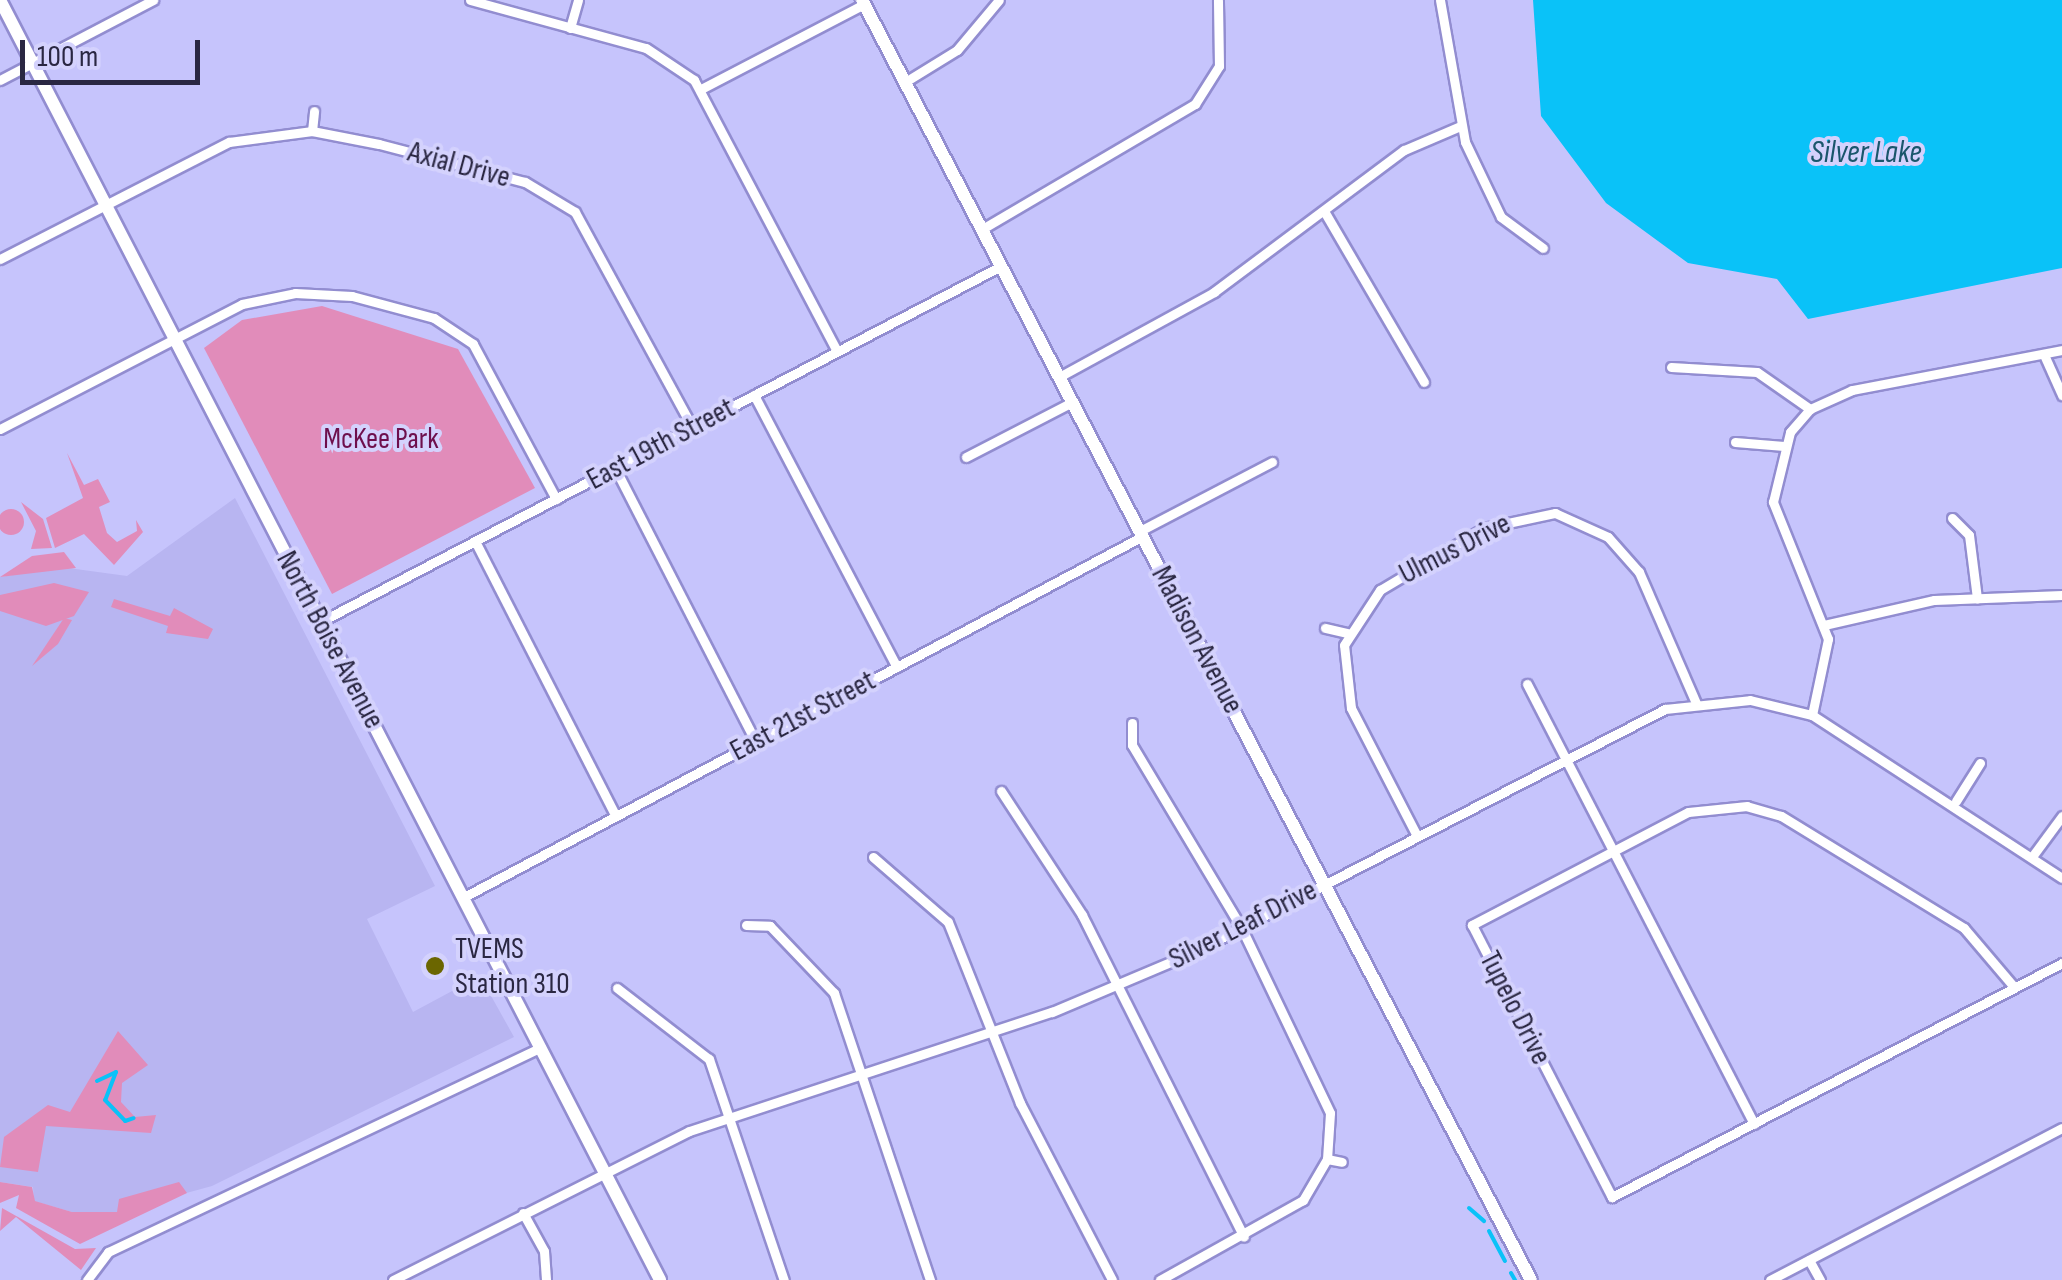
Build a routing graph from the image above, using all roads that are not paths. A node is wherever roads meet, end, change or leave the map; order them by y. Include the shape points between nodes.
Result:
1 (0, 0) edge
2 (152, 0) edge
3 (470, 0) edge
4 (578, 0) edge
5 (1000, 0) edge
6 (1218, 0) edge
7 (1440, 0) edge
8 (863, 2) edge
9 (570, 28) junction
10 (33, 63) junction
11 (0, 80) edge
12 (905, 82) junction
13 (701, 88) junction
14 (314, 111) dead end
15 (1458, 127) junction
16 (312, 131) junction
17 (106, 204) junction
18 (1324, 211) junction
19 (982, 229) junction
20 (1544, 248) dead end
21 (0, 259) edge
22 (1001, 266) junction
23 (174, 338) junction
24 (2062, 350) edge
25 (838, 351) junction
26 (2045, 357) junction
27 (1671, 367) dead end
28 (1060, 377) junction
29 (1424, 382) dead end
30 (754, 395) junction
31 (2062, 396) edge
32 (1072, 402) junction
33 (1810, 410) junction
34 (692, 428) junction
35 (0, 429) edge
36 (1735, 442) dead end
37 (1784, 446) junction
38 (966, 457) dead end
39 (1272, 462) dead end
40 (615, 468) junction
41 (556, 499) junction
42 (1952, 518) dead end
43 (1141, 534) junction
44 (476, 541) junction
45 (2062, 595) edge
46 (1978, 598) junction
47 (320, 622) junction
48 (1824, 625) junction
49 (1324, 628) dead end
50 (1348, 632) junction
51 (897, 667) junction
52 (1527, 684) dead end
53 (1696, 703) junction
54 (1812, 715) junction
55 (1132, 723) dead end
56 (756, 742) junction
57 (1565, 758) junction
58 (1980, 763) dead end
59 (1001, 791) dead end
60 (1956, 801) junction
61 (616, 816) junction
62 (2062, 816) edge
63 (1416, 834) junction
64 (1612, 852) junction
65 (2034, 854) junction
66 (873, 857) dead end
67 (2062, 878) edge
68 (1325, 883) junction
69 (464, 897) junction
70 (746, 925) dead end
71 (1242, 927) junction
72 (2062, 963) edge
73 (1116, 986) junction
74 (2014, 987) junction
75 (617, 988) dead end
76 (991, 1030) junction
77 (541, 1047) junction
78 (863, 1074) junction
79 (732, 1115) junction
80 (1754, 1124) junction
81 (2062, 1128) edge
82 (1328, 1159) junction
83 (1342, 1162) dead end
84 (605, 1172) junction
85 (523, 1213) junction
86 (1244, 1237) junction
87 (1809, 1260) junction
88 (87, 1280) edge
89 (393, 1280) edge
90 (546, 1280) edge
91 (660, 1280) edge
92 (784, 1280) edge
93 (930, 1280) edge
94 (1112, 1280) edge
95 (1160, 1280) edge
96 (1532, 1280) edge
97 (1770, 1280) edge
98 (1820, 1280) edge

1 - 10 street, North Boise Avenue
2 - 10 street
3 - 9 street
4 - 9 street
5 - 12 street via 957,50
6 - 19 street via 1219,66 1194,104
7 - 15 street
8 - 12 street, Madison Avenue
8 - 13 street
9 - 13 street via 659,53
10 - 11 street
10 - 17 street, North Boise Avenue
12 - 19 street, Madison Avenue
13 - 25 street
14 - 16 street
15 - 18 street via 1414,144
15 - 20 street via 1501,217
16 - 17 street, Axial Drive via 209,149
16 - 34 street, Axial Drive via 523,181 564,202 593,236
17 - 21 street, Axial Drive
17 - 23 street, North Boise Avenue
18 - 28 street via 1214,292
18 - 29 street
19 - 22 street, Madison Avenue
22 - 25 street, East 19th Street
22 - 28 street, Madison Avenue
23 - 35 street
23 - 41 street via 242,304 295,293 352,296 434,318 484,356
23 - 47 street, North Boise Avenue
24 - 26 street
25 - 30 street, East 19th Street
26 - 31 street
26 - 33 street via 1852,390
27 - 33 street via 1757,372
28 - 32 street, Madison Avenue
30 - 34 street, East 19th Street
30 - 51 street
32 - 38 street
32 - 43 street, Madison Avenue
33 - 37 street
34 - 40 street, East 19th Street
36 - 37 street
37 - 48 street via 1775,513
39 - 43 street, East 21st Street
40 - 41 street, East 19th Street
40 - 56 street
41 - 44 street, East 19th Street
42 - 46 street via 1969,535
43 - 51 street, East 21st Street
43 - 68 street, Madison Avenue
44 - 47 street, East 19th Street
44 - 61 street
45 - 46 street
46 - 48 street
47 - 69 street, North Boise Avenue
48 - 54 street via 1826,671
49 - 50 street
50 - 53 street, Ulmus Drive via 1380,590 1440,550 1522,516 1569,515 1608,536 1639,572
50 - 63 street via 1351,708
51 - 56 street, East 21st Street
52 - 57 street
53 - 54 street, Silver Leaf Drive via 1750,700
53 - 57 street, Silver Leaf Drive via 1635,720
54 - 60 street, Silver Leaf Drive
55 - 71 street via 1132,745
56 - 61 street, East 21st Street
57 - 63 street, Silver Leaf Drive
57 - 64 street
58 - 60 street
59 - 73 street
60 - 65 street, Silver Leaf Drive
61 - 69 street, East 21st Street
62 - 65 street
63 - 68 street, Silver Leaf Drive
64 - 74 street, Tupelo Drive via 1688,812 1763,810 1973,934
64 - 80 street
64 - 80 street, Tupelo Drive via 1472,924 1612,1197
65 - 67 street, Silver Leaf Drive
66 - 76 street via 948,922
68 - 71 street, Silver Leaf Drive
68 - 96 street, Madison Avenue
69 - 77 street, North Boise Avenue
70 - 78 street via 770,926 815,965
71 - 73 street, Silver Leaf Drive
71 - 82 street via 1326,1097
72 - 74 street, Tupelo Drive
73 - 76 street, Silver Leaf Drive
73 - 86 street
74 - 80 street, Tupelo Drive
75 - 79 street via 703,1051
76 - 78 street, Silver Leaf Drive
76 - 94 street
77 - 84 street, North Boise Avenue
77 - 88 street via 108,1252
78 - 79 street, Silver Leaf Drive
78 - 93 street
79 - 84 street, Silver Leaf Drive
79 - 92 street
81 - 87 street
82 - 83 street
82 - 86 street via 1294,1208
84 - 85 street, Silver Leaf Drive
84 - 91 street, North Boise Avenue
85 - 89 street, Silver Leaf Drive
85 - 90 street via 544,1251
86 - 95 street
87 - 97 street
87 - 98 street

